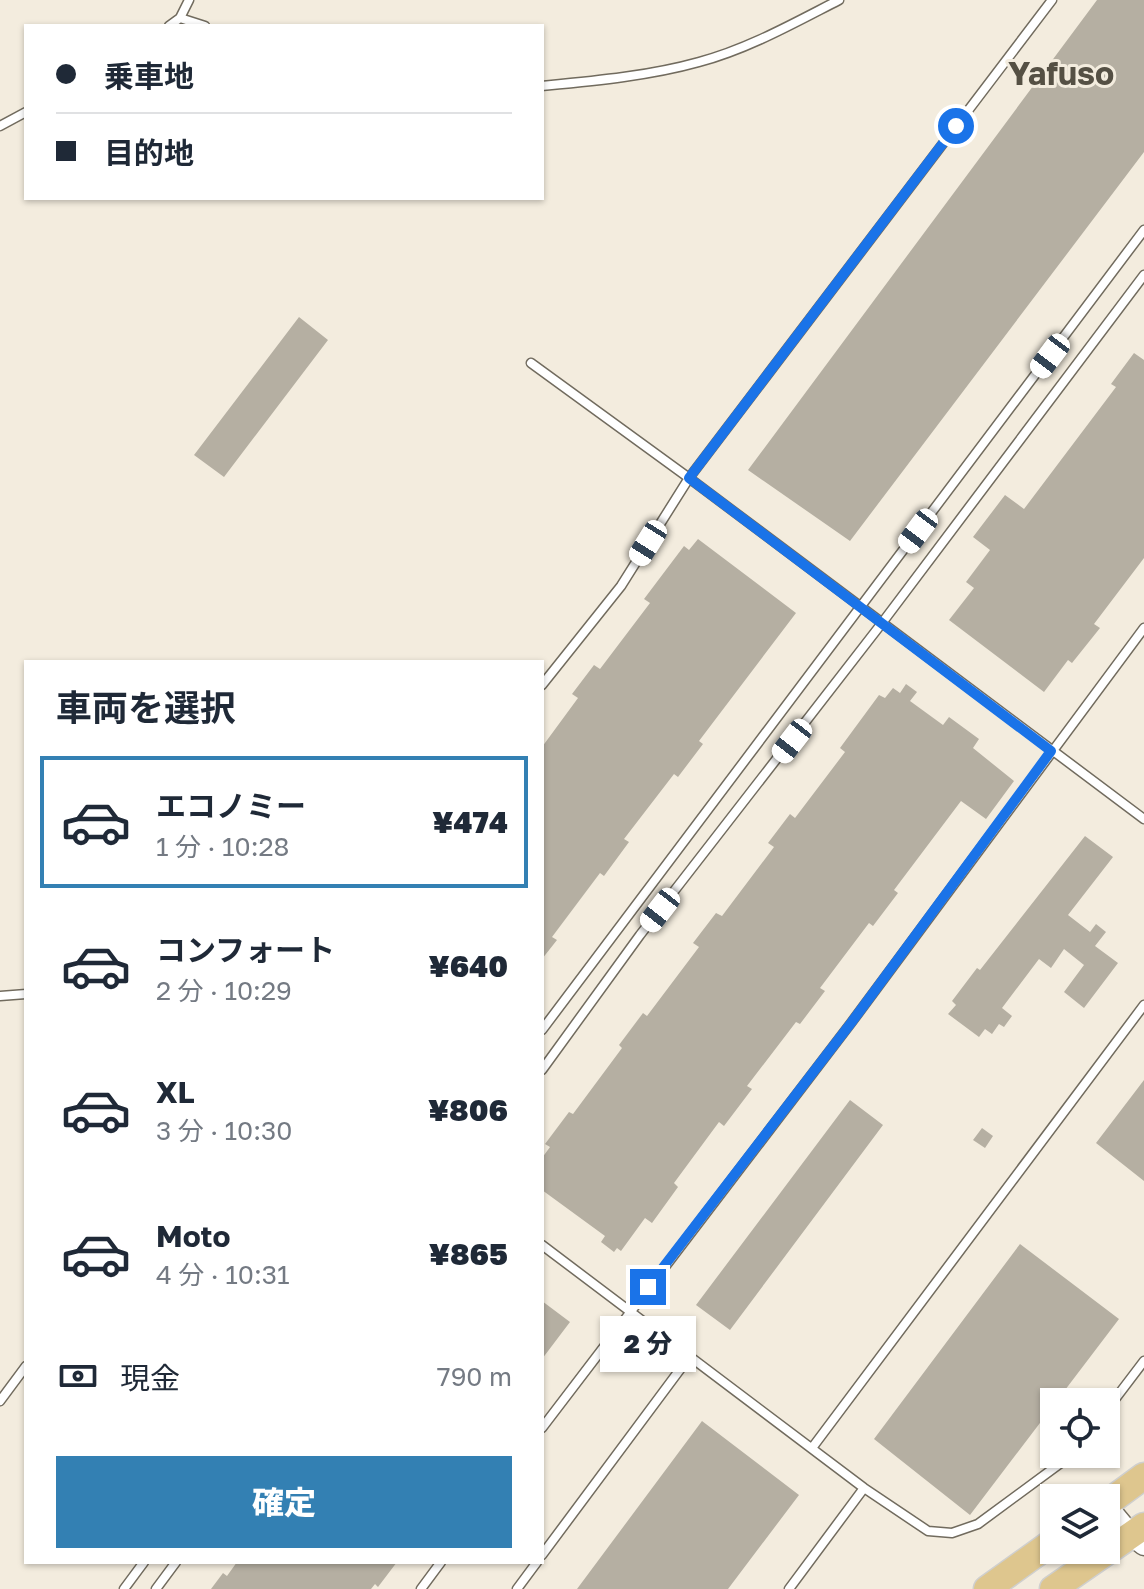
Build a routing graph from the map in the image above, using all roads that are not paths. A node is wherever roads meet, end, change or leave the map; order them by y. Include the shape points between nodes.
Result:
1 (189, 0) edge
2 (839, 0) edge
3 (1052, 0) edge
4 (180, 18) junction
5 (172, 24) edge
6 (199, 24) edge
7 (544, 86) edge
8 (24, 113) edge
9 (0, 126) edge
10 (1144, 230) edge
11 (1144, 275) edge
12 (531, 363) dead end
13 (689, 478) junction
14 (862, 607) junction
15 (882, 623) junction
16 (1144, 628) edge
17 (544, 682) edge
18 (1051, 751) junction
19 (1144, 819) edge
20 (24, 994) edge
21 (0, 996) edge
22 (1144, 1005) edge
23 (544, 1027) edge
24 (544, 1067) edge
25 (544, 1246) edge
26 (630, 1310) junction
27 (690, 1356) junction
28 (1144, 1361) edge
29 (24, 1369) edge
30 (1120, 1393) edge
31 (0, 1401) edge
32 (544, 1425) edge
33 (812, 1448) junction
34 (1054, 1468) edge
35 (1144, 1476) edge
36 (864, 1488) junction
37 (1120, 1494) edge
38 (1120, 1517) edge
39 (1140, 1535) edge
40 (1040, 1551) edge
41 (544, 1552) edge
42 (143, 1564) edge
43 (175, 1564) edge
44 (440, 1564) edge
45 (536, 1564) edge
46 (124, 1589) edge
47 (156, 1589) edge
48 (421, 1589) edge
49 (517, 1589) edge
50 (789, 1589) edge
51 (987, 1589) edge
52 (1053, 1589) edge

1 - 4 lane
2 - 7 lane via 775,34 700,62
3 - 13 lane
4 - 5 lane
4 - 6 lane
8 - 9 lane
10 - 14 lane
11 - 15 lane
12 - 13 lane
13 - 14 lane
13 - 17 lane via 621,586
14 - 15 lane
14 - 23 lane
15 - 18 lane
15 - 24 lane
16 - 18 lane
18 - 19 lane
18 - 26 lane
20 - 21 lane
22 - 33 lane
25 - 26 lane
26 - 27 lane
26 - 32 lane
27 - 33 lane
27 - 41 lane
28 - 30 lane
29 - 31 lane
33 - 36 lane
34 - 36 lane via 978,1524 952,1533 928,1531
35 - 37 highway
36 - 50 lane
38 - 39 street
39 - 52 highway
40 - 51 highway
42 - 46 lane
43 - 47 lane
44 - 48 lane
45 - 49 lane

